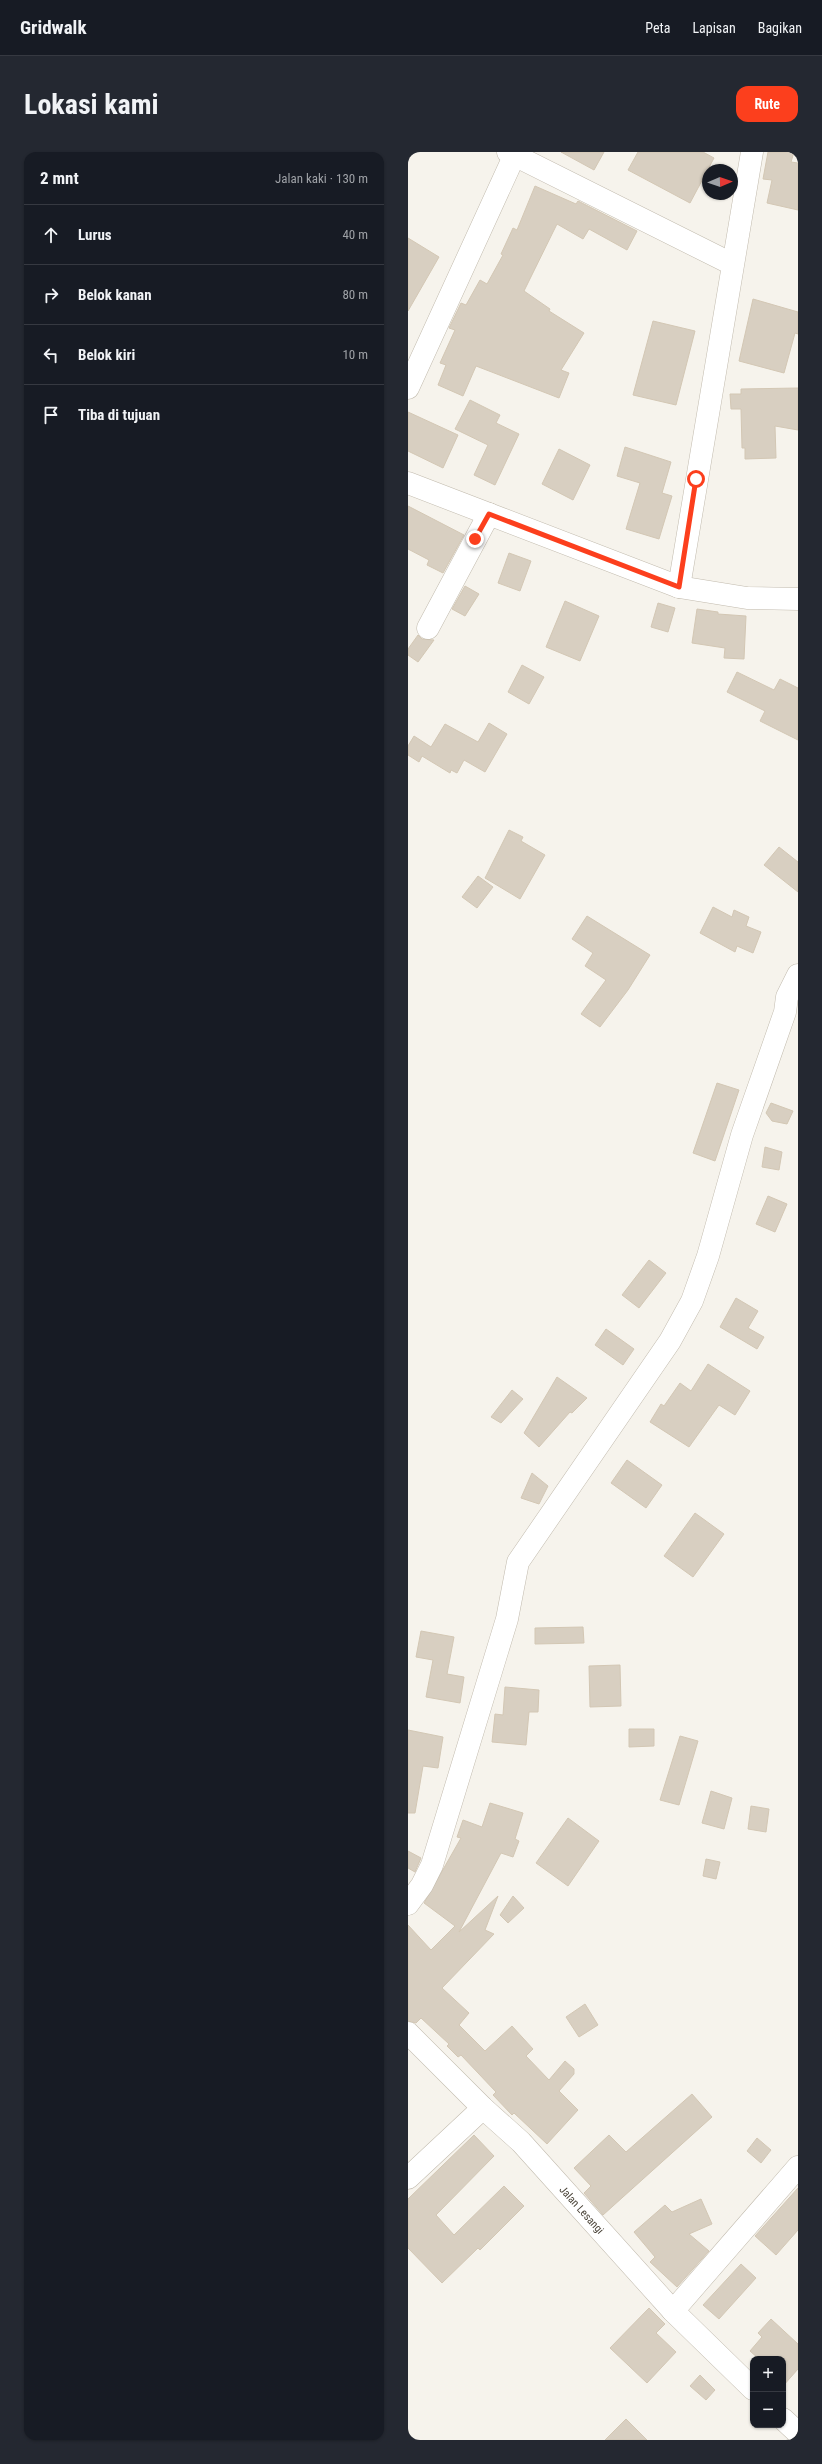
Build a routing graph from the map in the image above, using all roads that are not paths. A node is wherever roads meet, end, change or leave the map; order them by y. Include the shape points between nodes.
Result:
1 (752, 152) edge
2 (513, 153) edge
3 (732, 264) junction
4 (408, 388) edge
5 (408, 483) edge
6 (489, 514) junction
7 (679, 587) junction
8 (798, 599) edge
9 (428, 628) dead end
10 (798, 975) edge
11 (792, 1014) edge
12 (408, 1904) edge
13 (408, 2033) edge
14 (483, 2108) junction
15 (798, 2168) edge
16 (408, 2178) edge
17 (673, 2311) junction
18 (750, 2386) edge
19 (786, 2421) edge
20 (798, 2433) edge

1 - 3 street
2 - 3 street
2 - 4 street
3 - 7 street
5 - 6 street
6 - 7 street
6 - 9 street
7 - 8 street via 747,598
10 - 11 street via 787,997
11 - 12 street via 742,1135 708,1256 692,1300 670,1341 518,1562 507,1619 439,1843 422,1885
13 - 14 street, Jalan Lesangi
14 - 16 street
14 - 17 street, Jalan Lesangi via 521,2142
15 - 17 street
17 - 18 street, Jalan Lesangi
19 - 20 street

